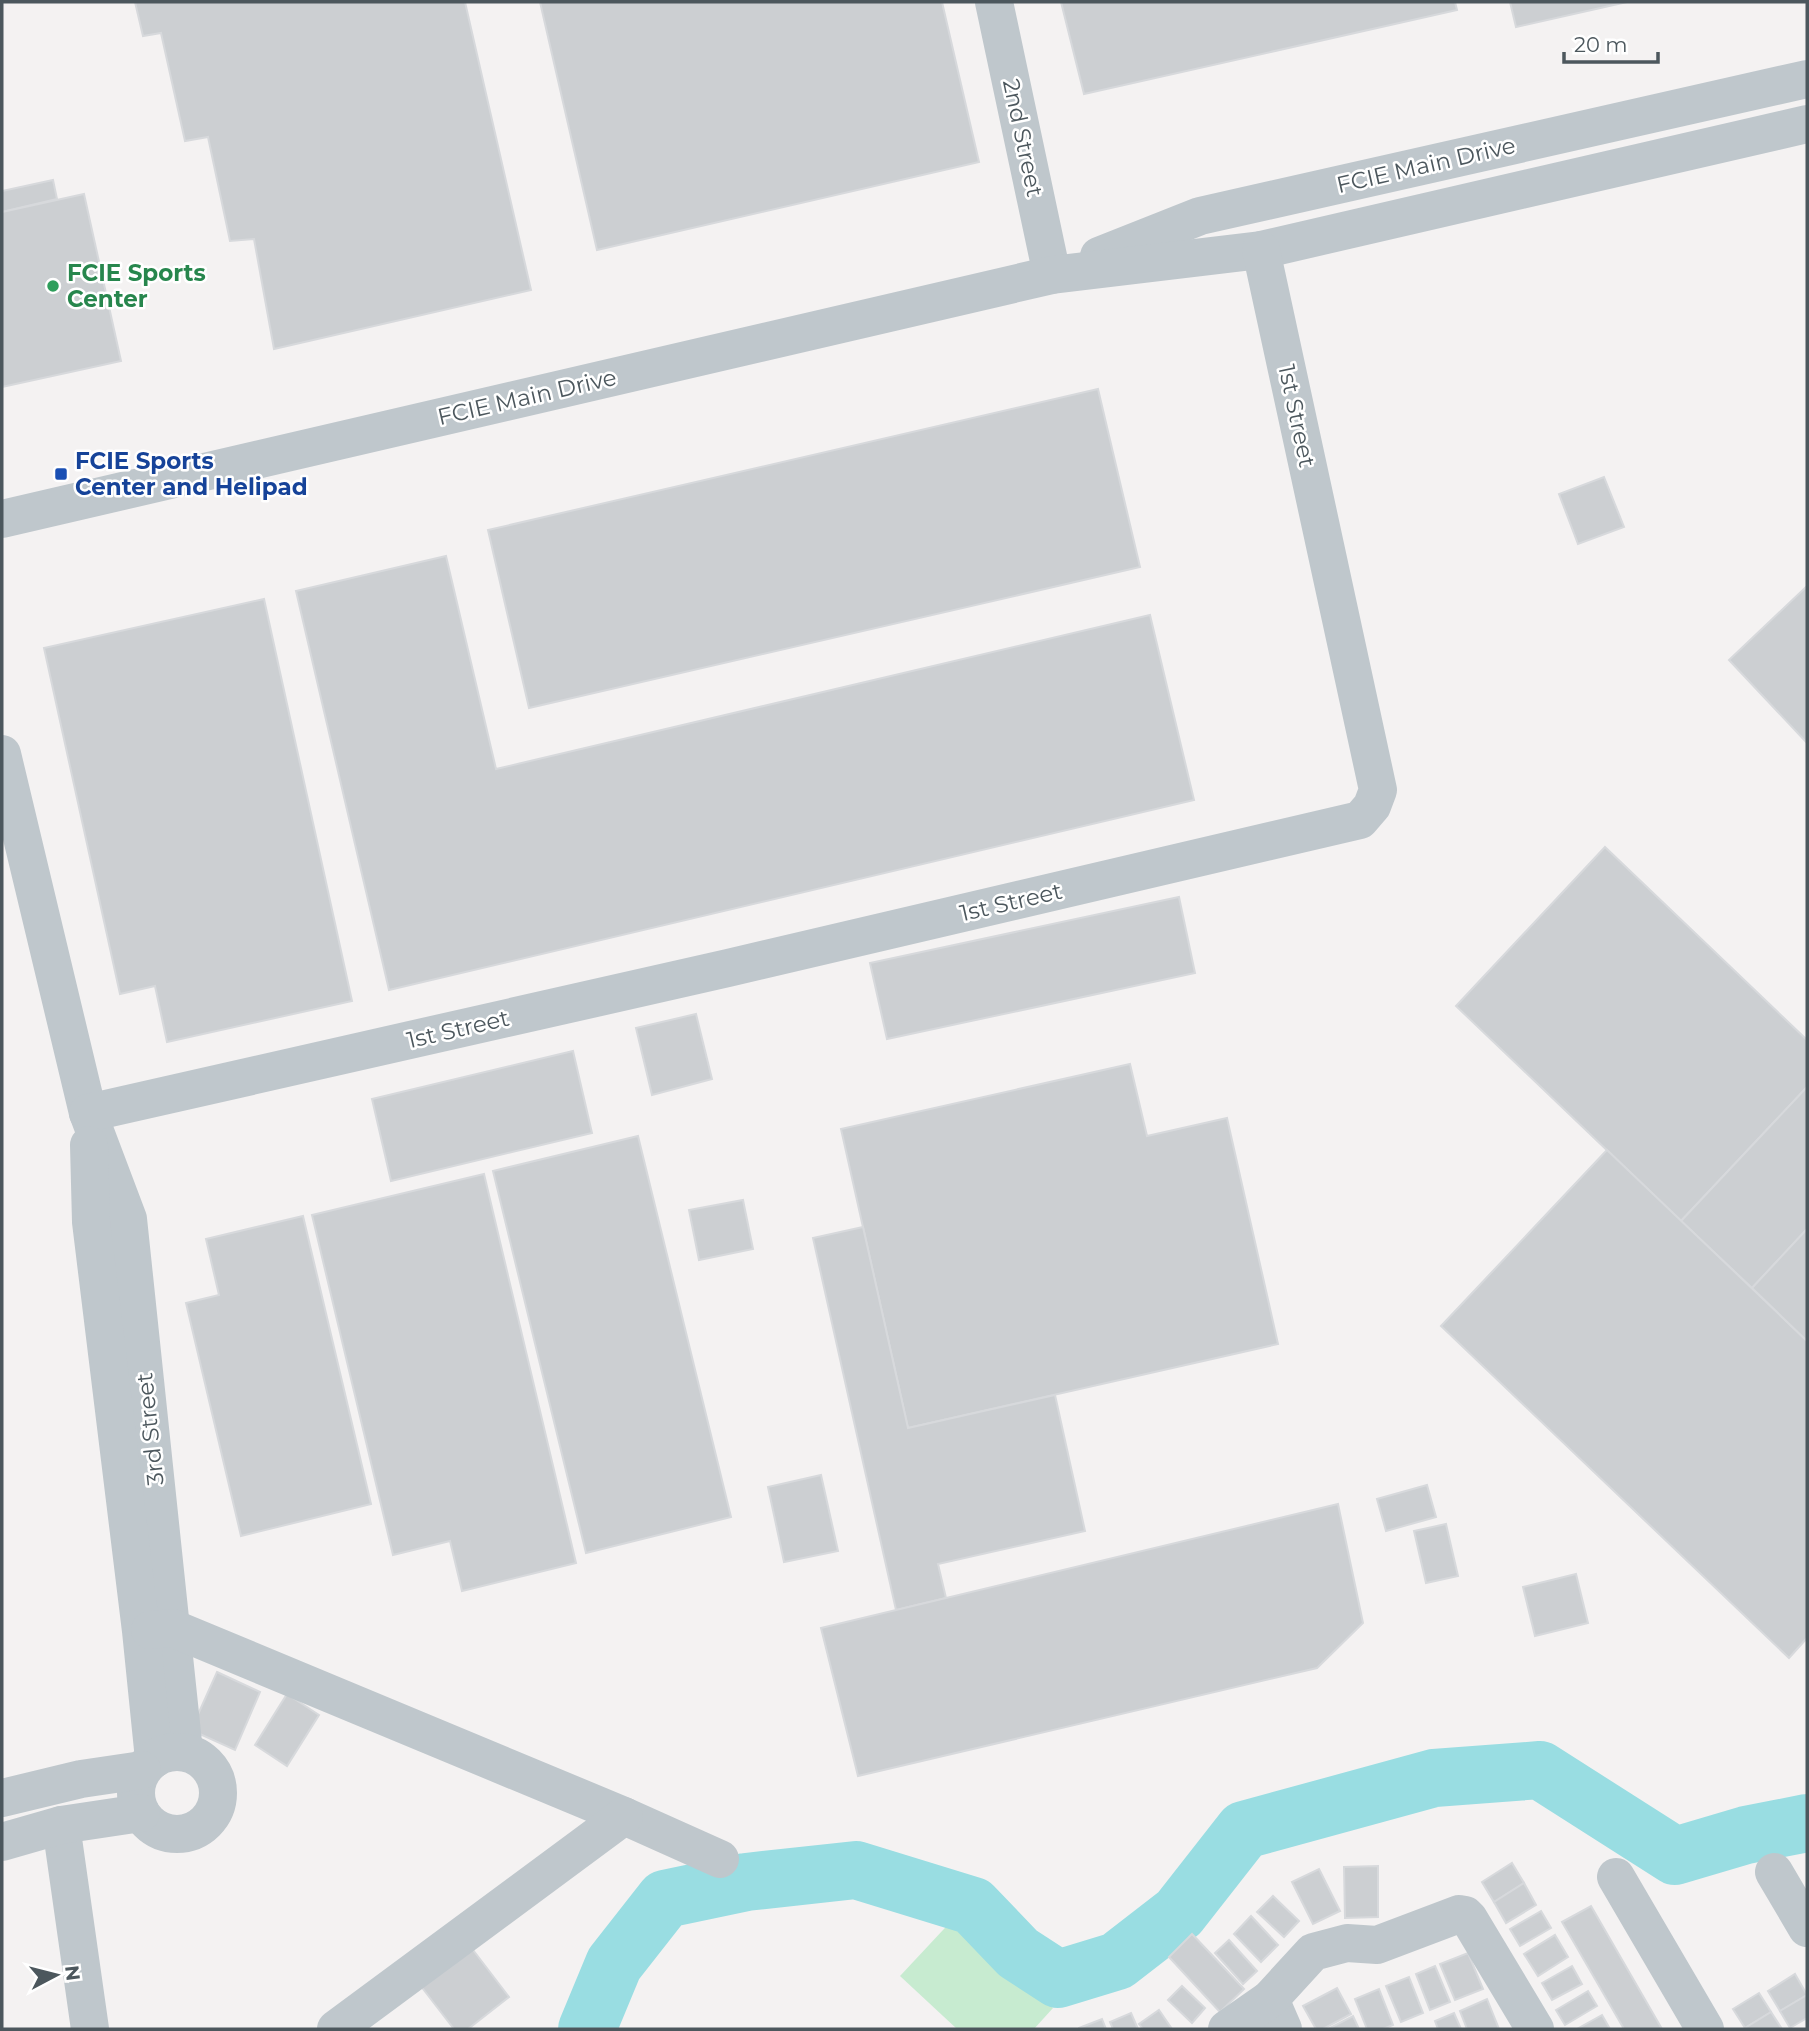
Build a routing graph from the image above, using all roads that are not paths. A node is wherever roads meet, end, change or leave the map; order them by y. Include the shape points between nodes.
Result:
1 (994, 2) edge
2 (1807, 79) edge
3 (1807, 124) edge
4 (1261, 250) junction
5 (1052, 275) junction
6 (2, 519) edge
7 (2, 754) edge
8 (88, 1113) junction
9 (156, 1630) junction
10 (160, 1760) junction
11 (2, 1798) edge
12 (141, 1813) junction
13 (624, 1816) junction
14 (61, 1825) junction
15 (2, 1842) edge
16 (720, 1859) dead end
17 (1774, 1872) dead end
18 (1616, 1877) dead end
19 (1807, 1928) edge
20 (1277, 2014) edge
21 (90, 2029) edge
22 (336, 2029) edge
23 (1227, 2029) edge
24 (1535, 2029) edge
25 (1705, 2029) edge

1 - 5 street, 2nd Street
2 - 5 street, FCIE Main Drive via 1200,216
3 - 4 street, FCIE Main Drive
4 - 5 street, FCIE Main Drive
4 - 8 street, 1st Street via 1378,790 1360,820
5 - 6 street, FCIE Main Drive
7 - 8 street, 3rd Street
8 - 9 street, 3rd Street via 92,1222
9 - 10 street, 3rd Street
9 - 13 street
10 - 11 street
10 - 12 street via 136,1784
10 - 12 street via 199,1758 211,1769 217,1784 215,1810 197,1829 171,1834 148,1823
12 - 14 street
13 - 16 street
13 - 22 street
14 - 15 street
14 - 21 street
17 - 19 street
18 - 25 street
20 - 23 street
20 - 24 street via 1312,1952 1347,1943 1377,1945 1459,1914 1469,1919

